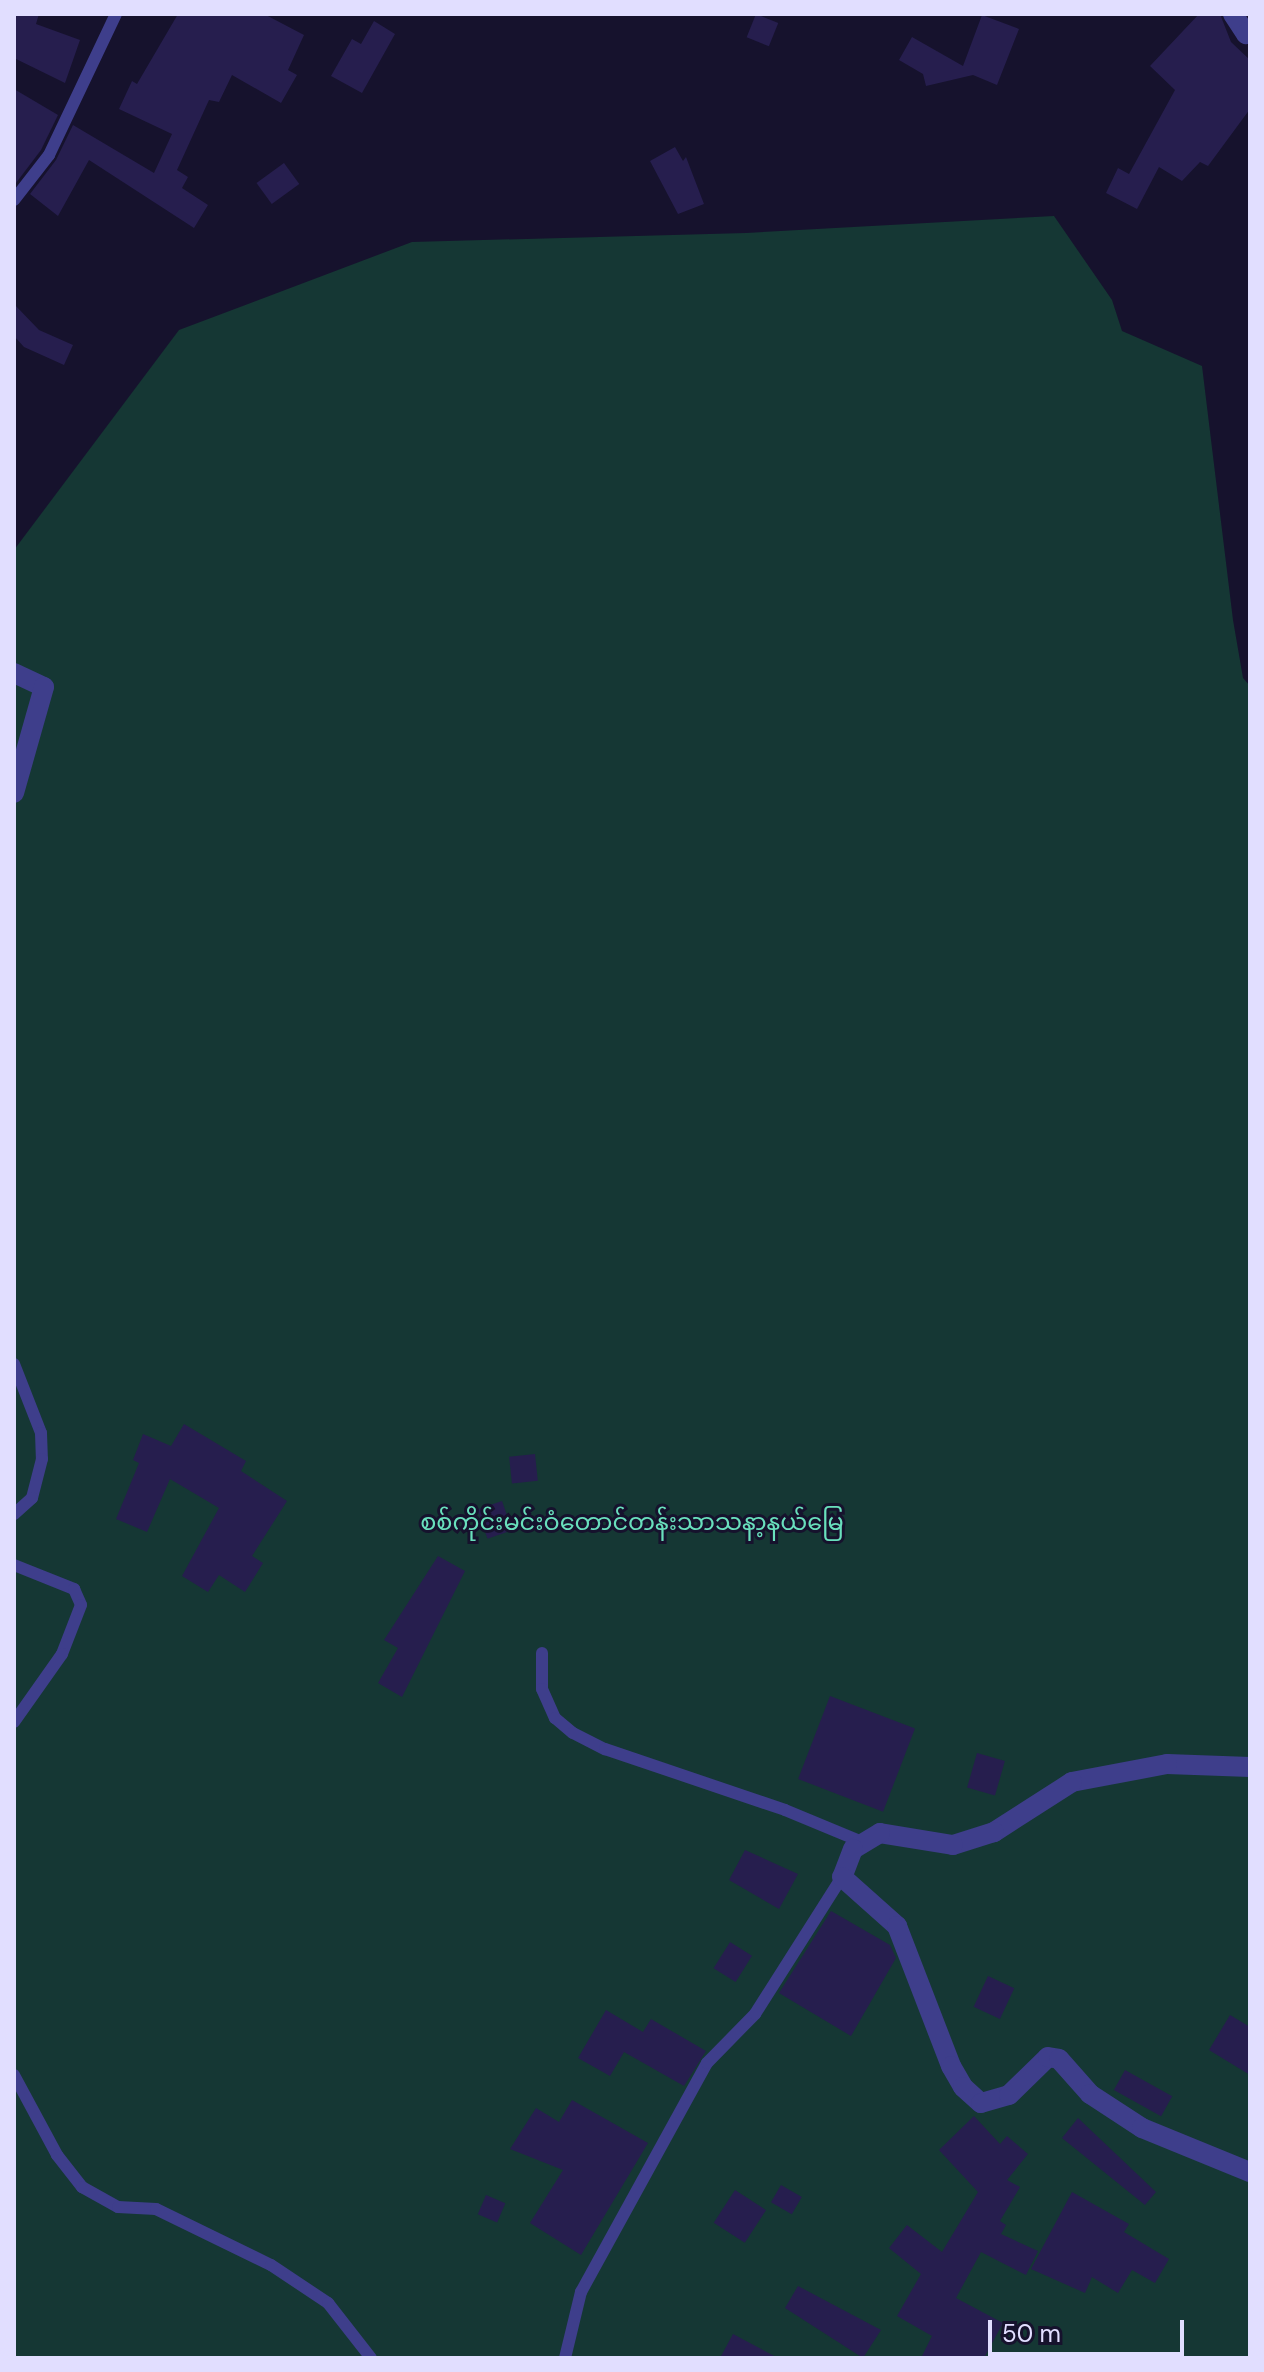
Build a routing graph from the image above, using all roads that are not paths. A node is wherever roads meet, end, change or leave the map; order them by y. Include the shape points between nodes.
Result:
1 (116, 14) edge
2 (1233, 14) edge
3 (1249, 34) edge
4 (14, 200) edge
5 (14, 673) edge
6 (14, 793) edge
7 (14, 1364) edge
8 (14, 1514) edge
9 (14, 1565) edge
10 (542, 1653) dead end
11 (14, 1722) edge
12 (1250, 1767) edge
13 (860, 1841) junction
14 (842, 1877) junction
15 (14, 2075) edge
16 (1250, 2172) edge
17 (371, 2358) edge
18 (565, 2358) edge

1 - 4 lane via 49,155
2 - 3 street
5 - 6 street via 44,687
7 - 8 lane via 41,1433 42,1459 32,1498
9 - 11 lane via 74,1589 81,1605 62,1654
10 - 13 lane via 542,1689 555,1718 573,1733 620,1755
12 - 13 street via 1167,1764 1072,1782 994,1832 953,1845 880,1833
13 - 14 street
14 - 16 street via 897,1926 951,2066 981,2103 1009,2095 1048,2057 1059,2059 1090,2094 1142,2128
14 - 18 lane via 763,2003 707,2063 581,2292
15 - 17 lane via 57,2155 82,2187 118,2207 156,2209 271,2265 328,2303

